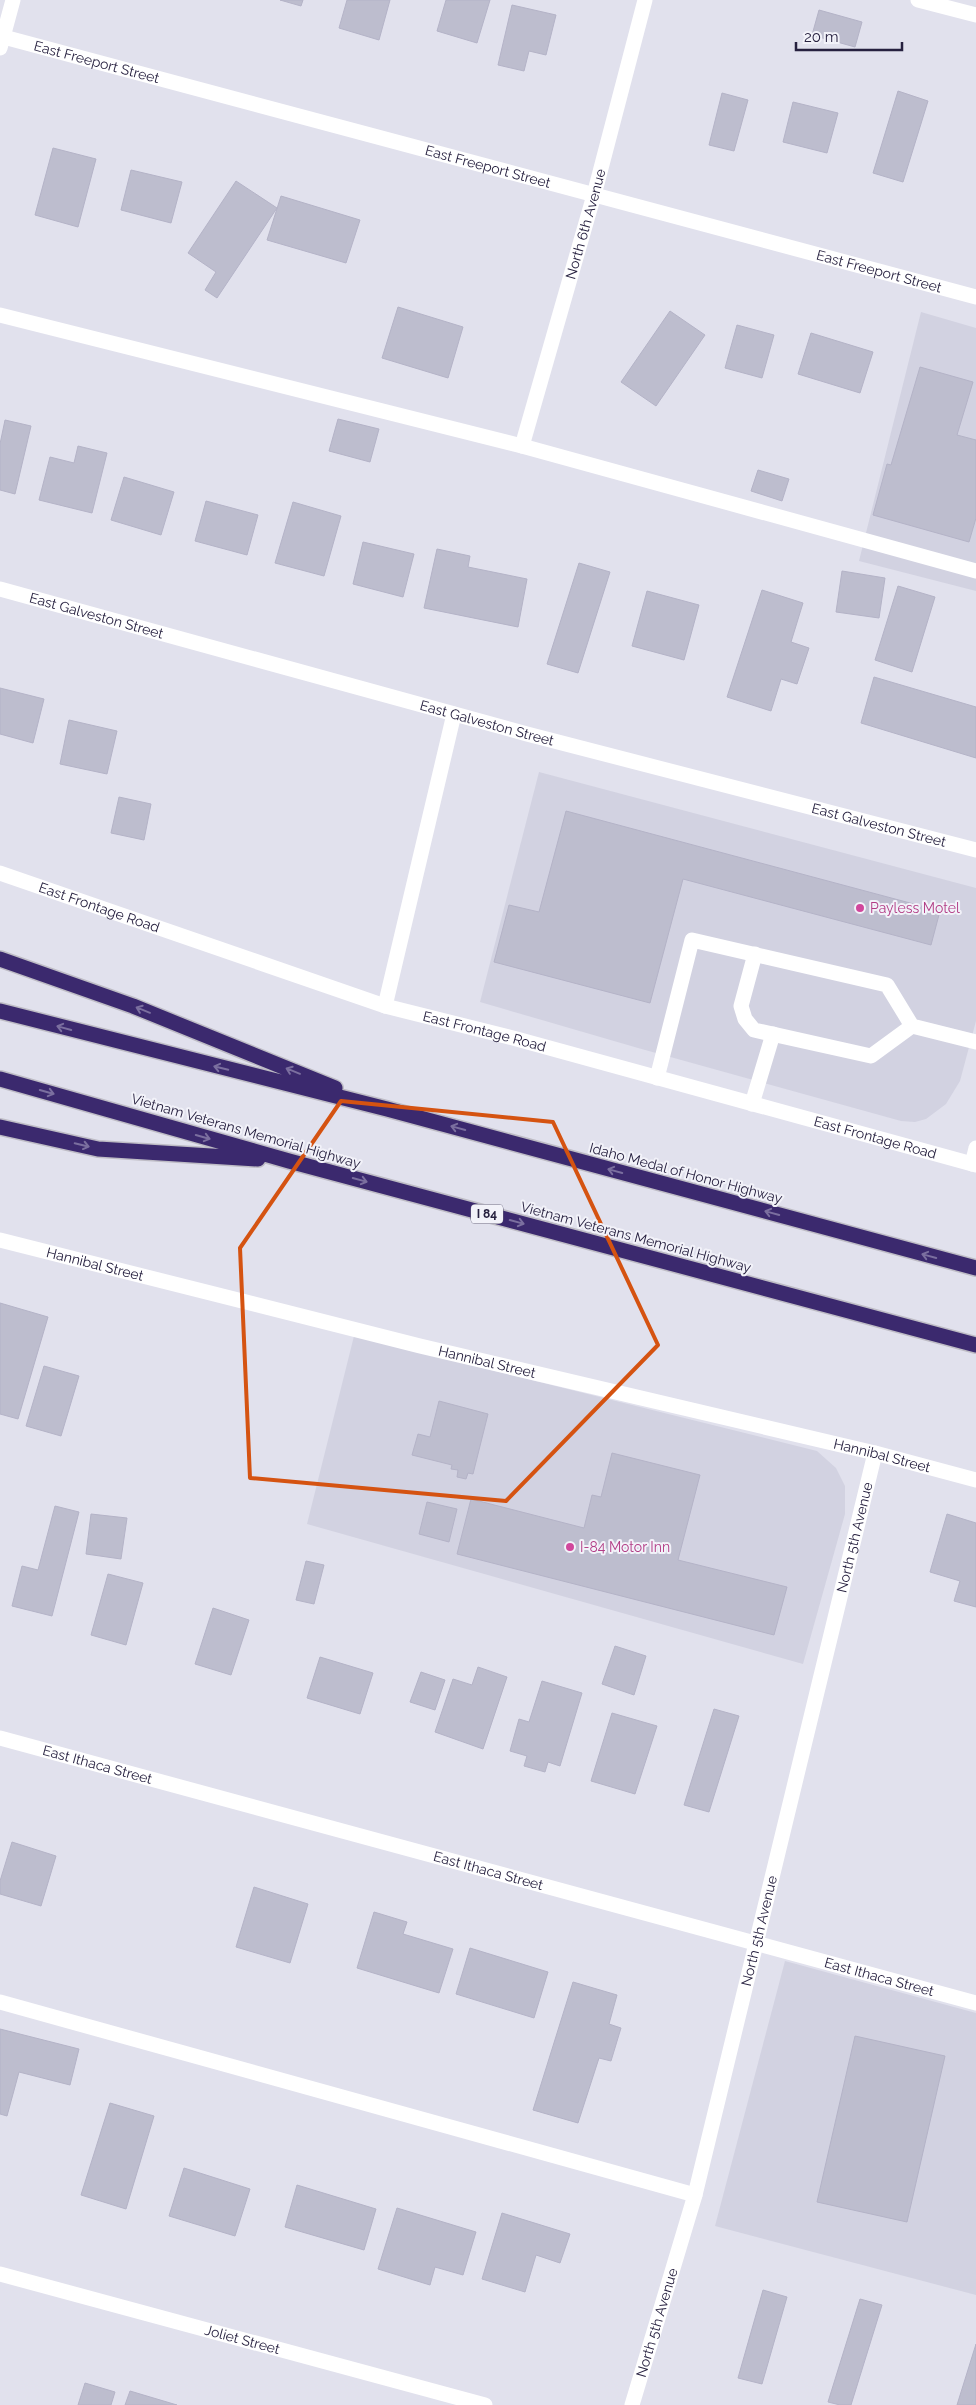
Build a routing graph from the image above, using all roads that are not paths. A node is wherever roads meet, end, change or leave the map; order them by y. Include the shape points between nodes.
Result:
1 (12, 0) edge
2 (645, 0) edge
3 (918, 0) edge
4 (976, 15) edge
5 (1, 40) edge
6 (594, 194) junction
7 (976, 297) edge
8 (0, 315) edge
9 (522, 446) junction
10 (976, 571) edge
11 (0, 589) edge
12 (454, 714) junction
13 (976, 850) edge
14 (0, 873) edge
15 (754, 954) junction
16 (0, 960) edge
17 (384, 1006) junction
18 (0, 1011) edge
19 (912, 1026) junction
20 (773, 1034) junction
21 (976, 1042) edge
22 (657, 1078) junction
23 (0, 1079) edge
24 (752, 1104) junction
25 (387, 1109) junction
26 (0, 1127) edge
27 (976, 1148) edge
28 (289, 1161) junction
29 (974, 1165) edge
30 (0, 1240) edge
31 (976, 1268) edge
32 (976, 1345) edge
33 (875, 1453) junction
34 (976, 1480) edge
35 (0, 1738) edge
36 (756, 1943) junction
37 (0, 2002) edge
38 (976, 2003) edge
39 (695, 2195) junction
40 (0, 2274) edge
41 (485, 2405) edge
42 (632, 2405) edge

1 - 5 street
2 - 6 street, North 6th Avenue
3 - 4 street
5 - 6 street, East Freeport Street
6 - 7 street, East Freeport Street
6 - 9 street, North 6th Avenue
8 - 9 street
9 - 10 street
11 - 12 street, East Galveston Street
12 - 13 street, East Galveston Street
12 - 17 street
14 - 17 street, East Frontage Road
15 - 19 street via 887,985
15 - 20 street via 741,1006 754,1030
15 - 22 street via 692,940
25 -> 16 highway via 133,1006
17 - 22 street, East Frontage Road
25 -> 18 highway
19 - 20 street via 870,1056
19 - 21 street
20 - 24 street
22 - 24 street, East Frontage Road
23 -> 28 highway, Vietnam Veterans Memorial Highway / I 84
24 - 29 street, East Frontage Road
31 -> 25 highway, Idaho Medal of Honor Highway
26 -> 28 highway via 98,1149
27 - 29 street
28 -> 32 highway, Vietnam Veterans Memorial Highway / I 84
30 - 33 street, Hannibal Street via 420,1346
33 - 34 street, Hannibal Street
33 - 36 street, North 5th Avenue
35 - 36 street, East Ithaca Street
36 - 38 street, East Ithaca Street
36 - 39 street, North 5th Avenue
37 - 39 street
39 - 42 street, North 5th Avenue
40 - 41 street, Joliet Street

